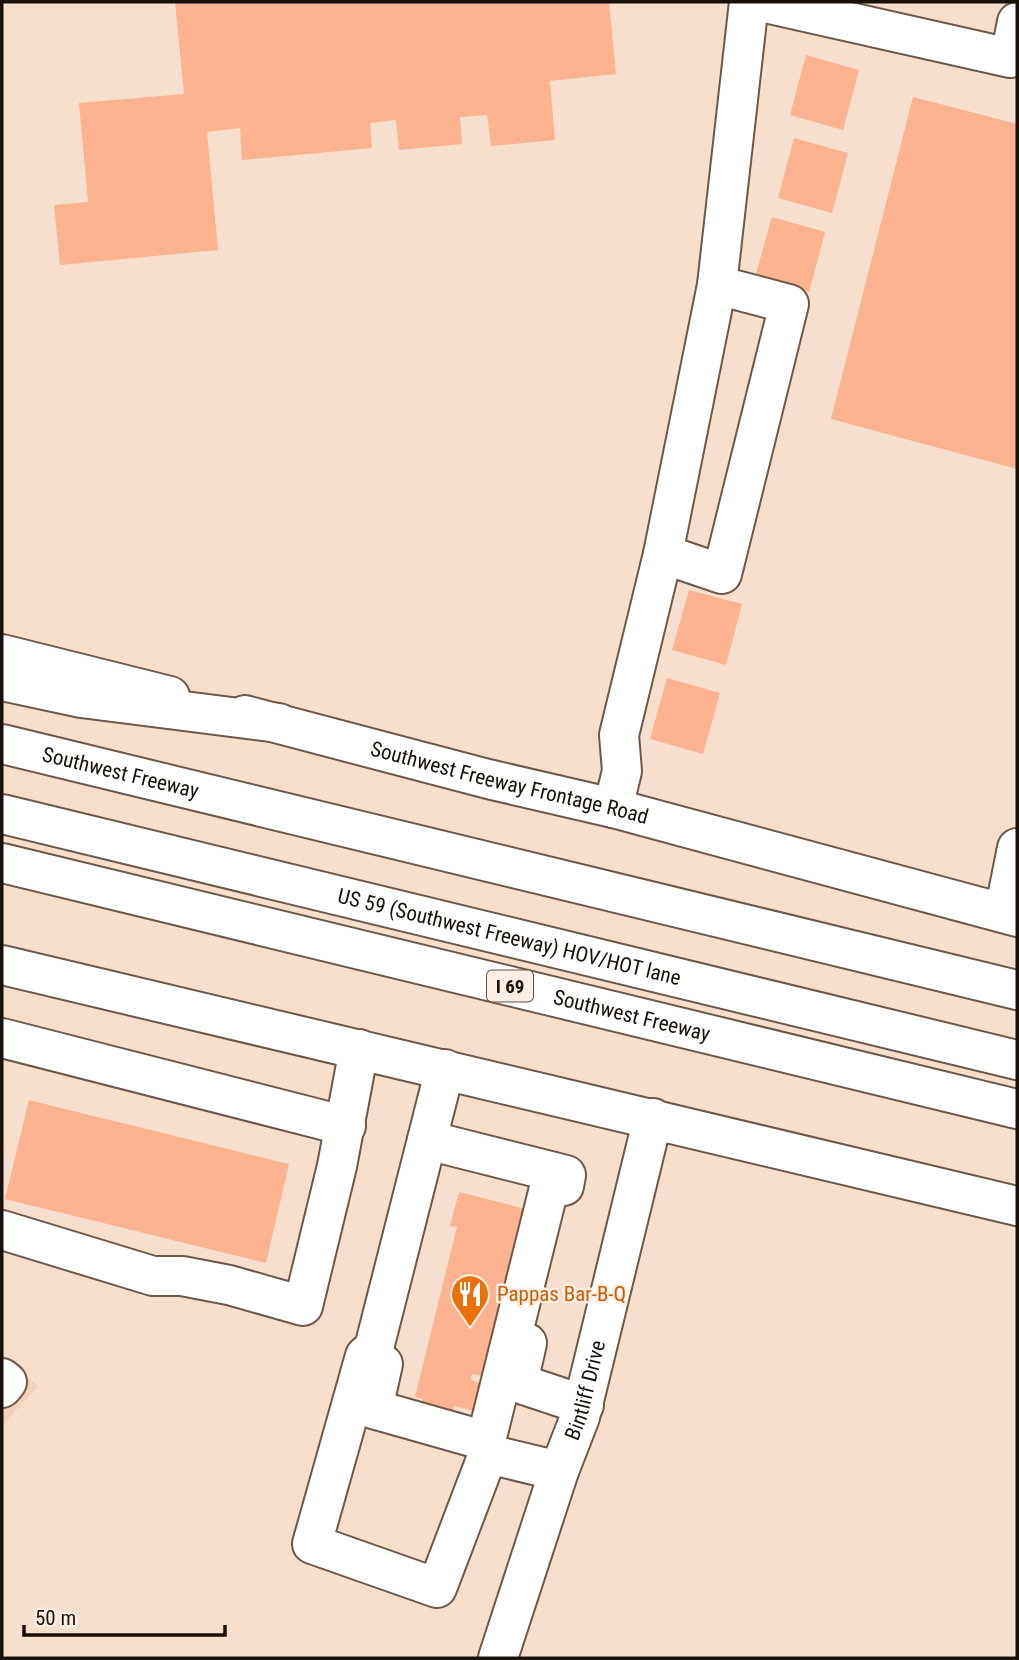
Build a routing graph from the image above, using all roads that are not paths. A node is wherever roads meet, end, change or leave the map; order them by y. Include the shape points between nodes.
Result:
1 (749, 2) edge
2 (761, 2) edge
3 (1017, 22) edge
4 (717, 285) junction
5 (663, 554) junction
6 (2, 654) edge
7 (2, 681) edge
8 (279, 723) junction
9 (2, 744) edge
10 (613, 808) junction
11 (2, 814) edge
12 (1017, 848) edge
13 (2, 863) edge
14 (1011, 915) edge
15 (2, 965) edge
16 (1017, 990) edge
17 (2, 1038) edge
18 (359, 1049) junction
19 (1017, 1060) edge
20 (445, 1069) junction
21 (1017, 1109) edge
22 (653, 1118) junction
23 (346, 1126) junction
24 (427, 1140) junction
25 (553, 1172) junction
26 (1017, 1206) edge
27 (2, 1230) edge
28 (374, 1348) junction
29 (2, 1378) edge
30 (2, 1388) edge
31 (584, 1405) junction
32 (559, 1471) junction
33 (498, 1658) edge

1 - 4 main road
2 - 3 main road via 1010,58
4 - 5 main road
4 - 5 main road via 789,304 722,574
5 - 10 main road via 619,735 622,771
6 - 8 main road, Southwest Freeway Frontage Road
7 - 8 main road via 81,698
8 - 10 main road, Southwest Freeway Frontage Road
9 - 16 main road, Southwest Freeway
10 - 14 main road, Southwest Freeway Frontage Road
11 - 19 main road, US 59 (Southwest Freeway) HOV/HOT lane
12 - 14 main road
13 - 21 main road, Southwest Freeway / I 69
15 - 18 main road
17 - 23 main road
18 - 20 main road
18 - 23 main road
20 - 22 main road
20 - 24 main road
22 - 26 main road
22 - 31 main road, Bintliff Drive
23 - 27 main road via 303,1306 229,1284 153,1276
24 - 25 main road
24 - 28 main road
25 - 28 main road via 486,1441 373,1409 384,1361
25 - 31 main road via 566,1175 518,1383
28 - 32 main road via 365,1356 312,1544 437,1588 488,1454
29 - 30 main road via 7,1382
31 - 32 main road, Bintliff Drive
32 - 33 main road, Bintliff Drive

